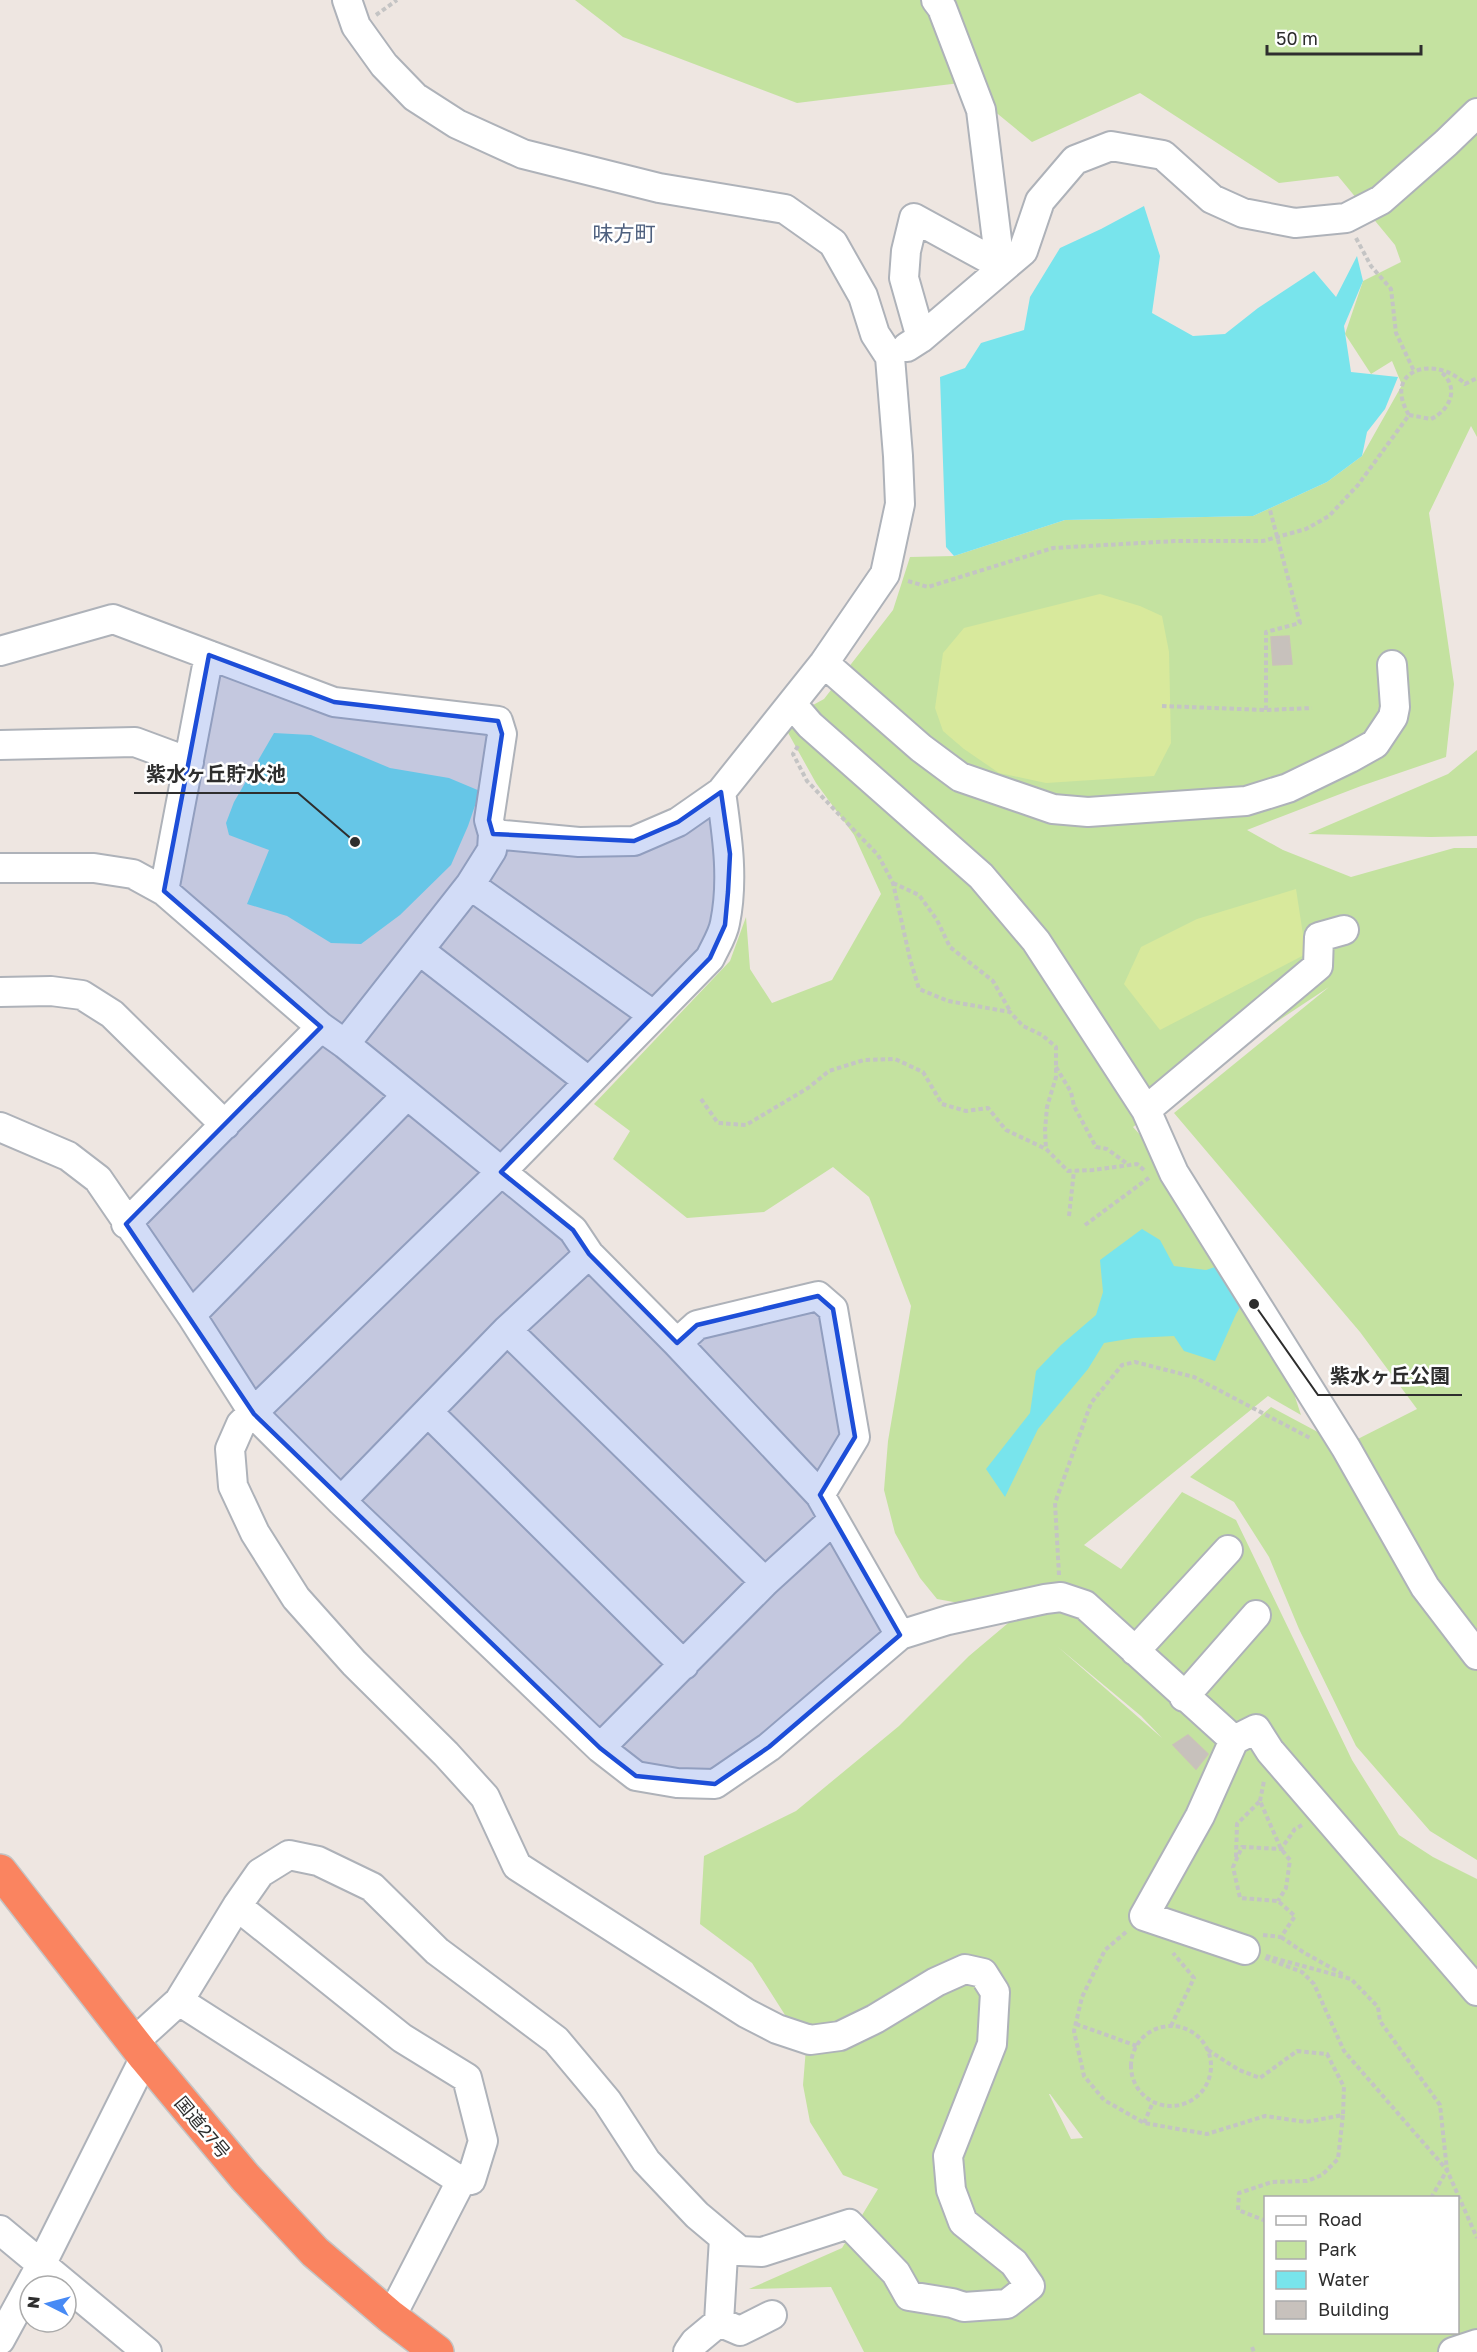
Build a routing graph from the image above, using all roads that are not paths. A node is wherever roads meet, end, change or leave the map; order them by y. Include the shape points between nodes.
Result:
1 (347, 0) edge
2 (936, 0) edge
3 (1477, 112) edge
4 (921, 338) junction
5 (890, 357) junction
6 (0, 651) edge
7 (209, 655) junction
8 (824, 663) junction
9 (1392, 665) dead end
10 (801, 714) junction
11 (0, 745) edge
12 (189, 762) junction
13 (721, 792) junction
14 (493, 834) junction
15 (0, 868) edge
16 (470, 885) junction
17 (164, 891) junction
18 (1344, 930) dead end
19 (419, 950) junction
20 (0, 992) edge
21 (653, 1015) junction
22 (321, 1027) junction
23 (345, 1044) junction
24 (588, 1081) junction
25 (407, 1095) junction
26 (1146, 1110) junction
27 (225, 1125) junction
28 (0, 1127) edge
29 (501, 1172) junction
30 (126, 1224) junction
31 (589, 1254) junction
32 (191, 1315) junction
33 (507, 1330) junction
34 (677, 1343) junction
35 (428, 1412) junction
36 (254, 1414) junction
37 (820, 1495) junction
38 (341, 1501) junction
39 (833, 1520) junction
40 (1227, 1550) dead end
41 (765, 1582) junction
42 (1256, 1615) dead end
43 (900, 1635) junction
44 (1135, 1651) junction
45 (1477, 1655) edge
46 (684, 1665) junction
47 (1184, 1697) junction
48 (1234, 1740) junction
49 (600, 1748) junction
50 (0, 1871) edge
51 (237, 1906) junction
52 (1250, 1942) road end
53 (1477, 1991) edge
54 (179, 2001) junction
55 (140, 2049) junction
56 (461, 2181) junction
57 (0, 2230) edge
58 (724, 2238) junction
59 (41, 2265) junction
60 (772, 2315) dead end
61 (391, 2317) junction
62 (719, 2322) junction
63 (0, 2340) edge
64 (1477, 2344) edge
65 (147, 2352) edge
66 (437, 2352) edge
67 (688, 2352) edge
68 (1453, 2352) edge

1 - 5 street via 356,26 384,65 415,97 457,124 523,154 658,188 785,209 833,243 863,296 875,334
2 - 4 street via 981,110 1000,265 914,218 904,278
3 - 4 street via 1381,200 1346,218 1295,223 1243,213 1212,199 1163,155 1111,146 1075,160 1040,201 1023,251
4 - 5 street
5 - 8 street via 900,504 885,574
6 - 7 street via 113,620
7 - 12 street
7 - 14 street via 334,702 498,721 502,734 489,820
8 - 9 street via 960,777 1053,809 1088,812 1246,801 1288,788 1375,744 1387,729 1395,707
8 - 10 street
10 - 13 street
10 - 26 street via 981,876 1036,940
11 - 12 street via 135,742
12 - 17 street
13 - 14 street via 678,822 634,842 579,842
13 - 21 street via 730,854 725,925 710,958
14 - 16 street via 492,850
15 - 17 street via 94,868 134,873
16 - 19 street
16 - 21 street
17 - 22 street
18 - 26 street via 1319,937 1318,966
19 - 23 street
19 - 24 street
20 - 27 street via 82,995 112,1014
21 - 24 street
22 - 23 street
22 - 27 street
23 - 25 street
24 - 29 street
25 - 29 street
25 - 32 street
26 - 45 street via 1174,1173 1346,1448 1425,1587
27 - 30 street
28 - 30 street via 69,1156 98,1179
29 - 31 street via 573,1230
29 - 36 street
30 - 32 street
31 - 33 street
31 - 34 street
32 - 36 street
33 - 35 street
33 - 41 street
34 - 37 street
34 - 37 street via 697,1325 818,1296 833,1309 855,1437
35 - 38 street
35 - 46 street
36 - 38 street
36 - 58 street via 241,1424 230,1449 233,1486 255,1533 296,1598 485,1797 517,1866 746,2013 810,2040 840,2036 965,1969 983,1973 995,1992 992,2044 948,2156 951,2190 963,2222 1014,2263 1030,2286 1007,2304 964,2307 909,2296 896,2273 849,2224 762,2252 740,2252
37 - 39 street
38 - 49 street
39 - 41 street
39 - 43 street
40 - 44 street
41 - 46 street
42 - 47 street
43 - 44 street via 948,1620 1061,1597 1085,1605
43 - 49 street via 769,1747 715,1784 636,1776
44 - 47 street
46 - 49 street
47 - 48 street
48 - 52 street via 1200,1816 1144,1916
48 - 53 street via 1256,1729 1270,1751
50 - 55 highway, 国道27号
51 - 54 street
51 - 56 street via 402,2038 467,2078 483,2141 471,2180
51 - 58 street via 260,1873 289,1855 318,1861 372,1887 437,1951 556,2040 607,2101 646,2161
54 - 55 street
54 - 56 street
55 - 59 street
55 - 61 highway, 国道27号 via 245,2177 315,2252
56 - 61 street
57 - 59 street
58 - 62 street
59 - 63 street
59 - 65 street
60 - 62 street via 740,2331
61 - 66 highway, 国道27号
62 - 67 street
64 - 68 street

